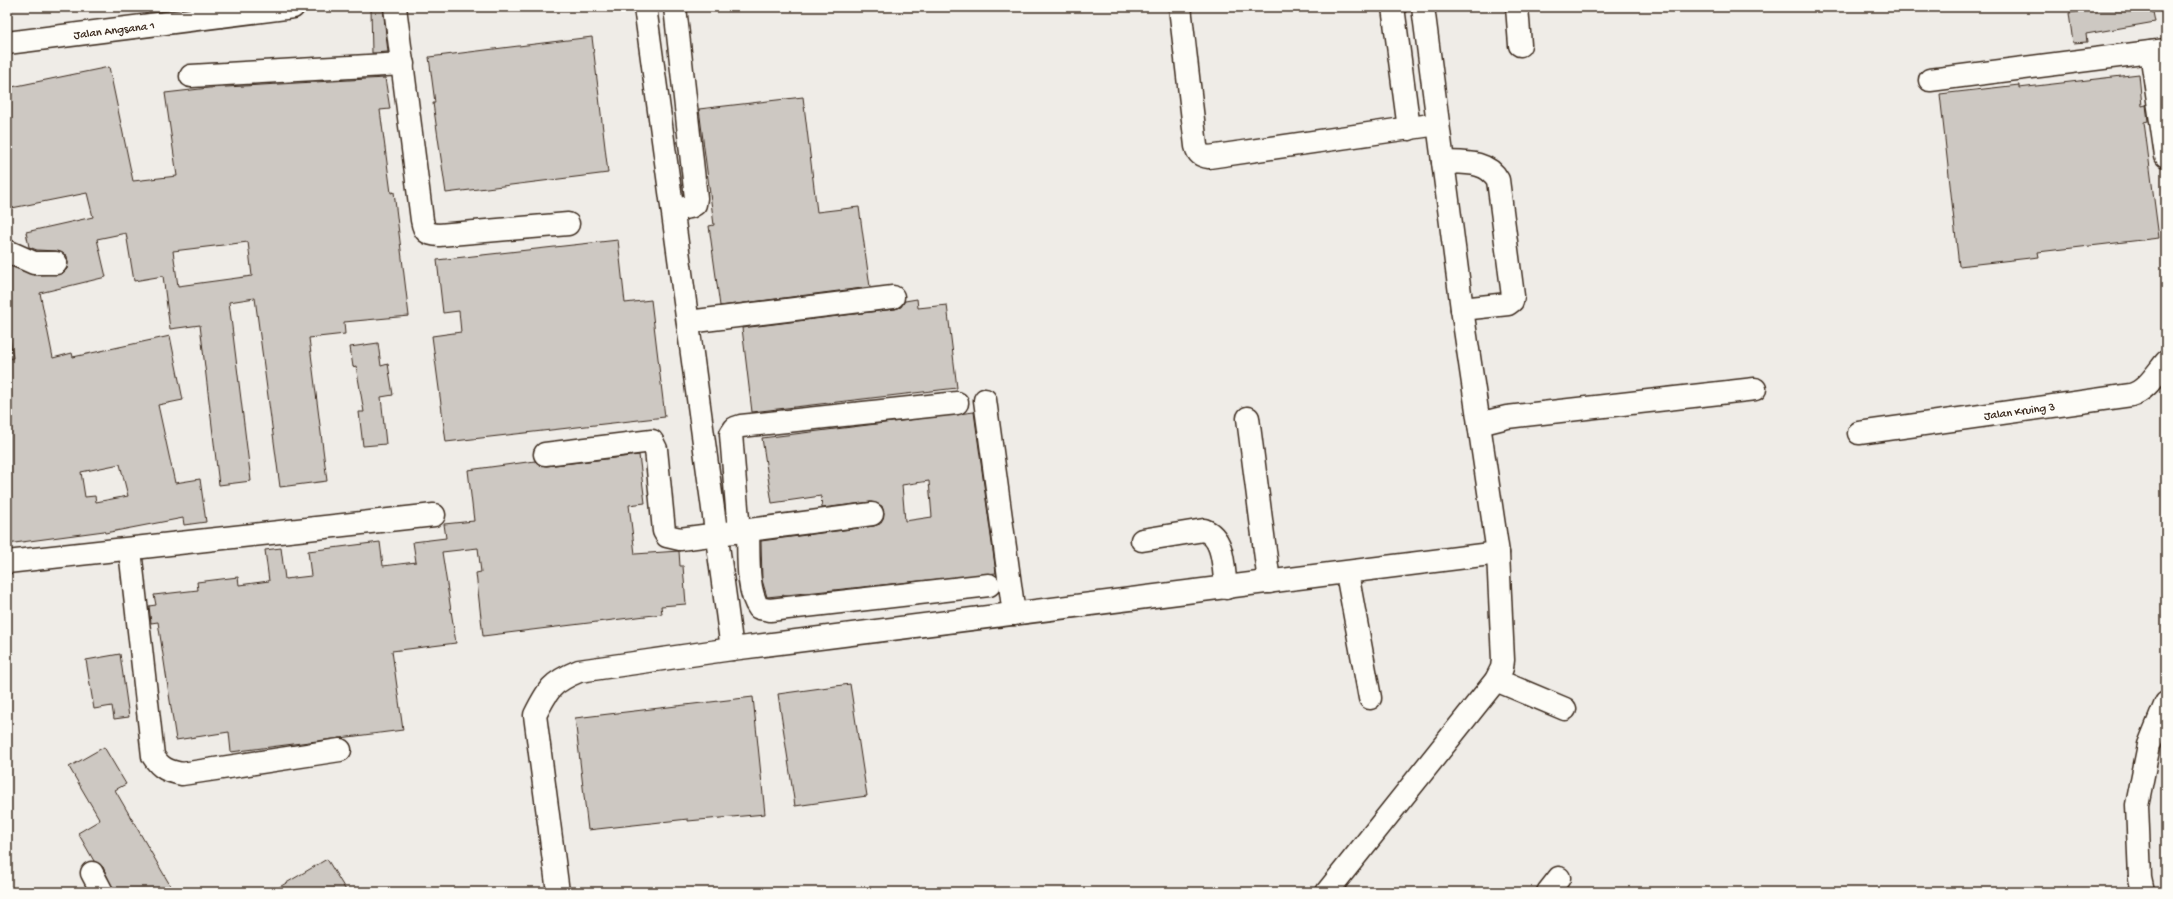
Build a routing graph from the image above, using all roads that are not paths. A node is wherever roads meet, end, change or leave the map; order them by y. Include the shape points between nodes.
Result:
1 (293, 7) edge
2 (395, 7) edge
3 (645, 7) edge
4 (675, 7) edge
5 (1180, 7) edge
6 (1392, 7) edge
7 (1423, 7) edge
8 (1518, 7) edge
9 (7, 43) edge
10 (1520, 45) dead end
11 (2158, 51) edge
12 (403, 64) junction
13 (191, 76) dead end
14 (1930, 80) dead end
15 (1438, 124) junction
16 (1409, 129) junction
17 (2166, 156) edge
18 (1443, 162) junction
19 (673, 210) junction
20 (568, 224) dead end
21 (7, 251) edge
22 (56, 263) dead end
23 (893, 296) dead end
24 (1462, 309) junction
25 (688, 322) junction
26 (2166, 362) edge
27 (1755, 390) dead end
28 (985, 400) dead end
29 (957, 403) dead end
30 (1248, 418) dead end
31 (1479, 424) junction
32 (1859, 433) dead end
33 (545, 454) dead end
34 (872, 514) dead end
35 (434, 515) dead end
36 (743, 532) junction
37 (717, 535) junction
38 (1142, 540) dead end
39 (130, 550) junction
40 (1498, 553) junction
41 (7, 562) edge
42 (1347, 573) junction
43 (1269, 582) junction
44 (989, 585) dead end
45 (1226, 588) junction
46 (1014, 614) junction
47 (732, 649) junction
48 (1496, 680) junction
49 (1370, 698) dead end
50 (2166, 703) edge
51 (1565, 708) dead end
52 (340, 750) dead end
53 (92, 873) dead end
54 (102, 892) edge
55 (558, 892) edge
56 (1327, 892) edge
57 (2143, 892) edge

1 - 9 street, Jalan Angsana 1
2 - 12 street
3 - 19 street
4 - 19 street via 696,198 695,204 690,207
5 - 16 street via 1199,154 1209,157
6 - 16 street
7 - 15 street
8 - 10 street
11 - 14 street
11 - 17 street
12 - 13 street
12 - 20 street via 425,231 439,235
15 - 16 street
15 - 18 street
18 - 24 street
18 - 24 street via 1484,165 1498,180 1514,296 1508,304
19 - 25 street
21 - 22 street via 34,263
23 - 25 street
24 - 31 street
25 - 37 street
26 - 32 street, Jalan Kruing 3 via 2144,388 2130,395
27 - 31 street via 1507,417
28 - 46 street
29 - 36 street via 735,428 732,434
30 - 43 street
31 - 40 street
33 - 37 street via 652,441 656,449 664,531 667,536 680,539
34 - 36 street
35 - 39 street
36 - 37 street
36 - 44 street via 754,601 758,608 770,610
37 - 47 street
38 - 45 street via 1204,530 1211,532 1218,540
39 - 41 street
39 - 52 street via 153,756 158,764 167,771 182,774
40 - 42 street
40 - 48 street via 1503,660
42 - 43 street
42 - 49 street
43 - 45 street
45 - 46 street
46 - 47 street
47 - 55 street via 579,671 561,679 547,692 535,714
48 - 51 street
48 - 56 street
50 - 57 street via 2149,745 2138,805 2140,878
53 - 54 street

